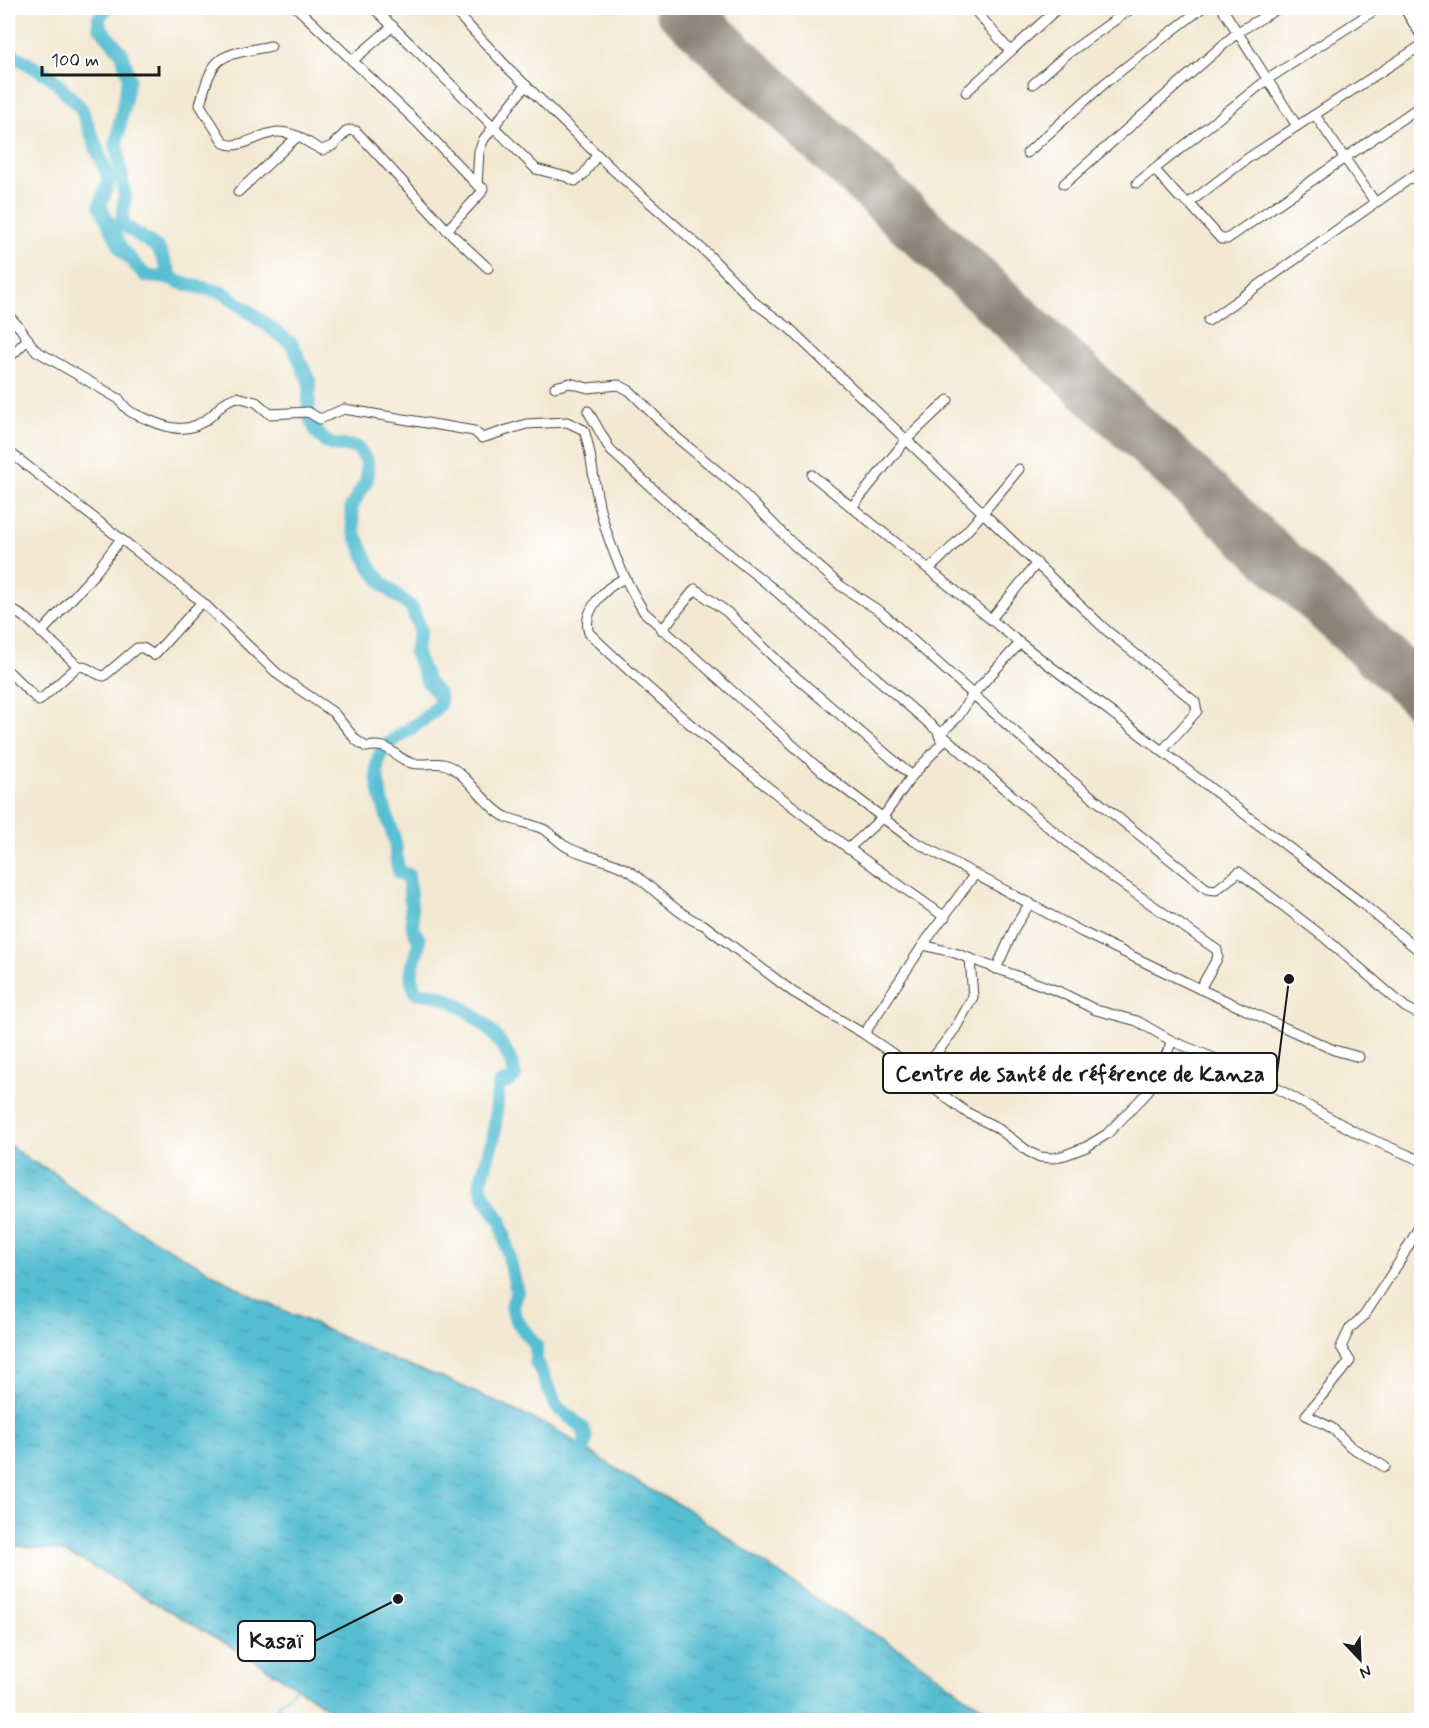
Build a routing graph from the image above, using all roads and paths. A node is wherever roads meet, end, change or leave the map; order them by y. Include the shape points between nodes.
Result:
1 (297, 8) edge
2 (374, 8) edge
3 (452, 8) edge
4 (973, 8) edge
5 (1058, 8) edge
6 (1132, 8) edge
7 (1202, 8) edge
8 (1222, 8) edge
9 (1279, 8) edge
10 (1378, 8) edge
11 (1404, 8) edge
12 (393, 26) junction
13 (1238, 32) junction
14 (1422, 37) edge
15 (1422, 45) edge
16 (271, 46) dead end
17 (1009, 50) junction
18 (352, 62) junction
19 (1268, 79) junction
20 (526, 84) junction
21 (1033, 84) dead end
22 (966, 92) dead end
23 (1422, 105) edge
24 (1315, 115) junction
25 (494, 125) junction
26 (1297, 126) junction
27 (298, 136) junction
28 (1028, 153) dead end
29 (597, 155) junction
30 (1344, 156) junction
31 (1155, 170) junction
32 (1422, 170) edge
33 (1137, 183) dead end
34 (1064, 184) dead end
35 (477, 185) junction
36 (238, 192) dead end
37 (1375, 202) junction
38 (1189, 203) junction
39 (447, 230) junction
40 (488, 268) dead end
41 (8, 315) edge
42 (1208, 321) dead end
43 (28, 339) junction
44 (8, 359) edge
45 (555, 387) dead end
46 (948, 400) dead end
47 (588, 411) dead end
48 (906, 440) junction
49 (8, 451) edge
50 (1019, 470) dead end
51 (813, 475) dead end
52 (852, 507) junction
53 (981, 512) junction
54 (120, 540) junction
55 (1037, 563) junction
56 (929, 569) junction
57 (623, 579) junction
58 (202, 602) junction
59 (8, 607) edge
60 (991, 619) junction
61 (662, 630) junction
62 (41, 633) junction
63 (1020, 643) junction
64 (78, 666) junction
65 (8, 671) edge
66 (973, 694) junction
67 (939, 735) junction
68 (1162, 751) junction
69 (912, 776) junction
70 (883, 817) junction
71 (848, 849) junction
72 (975, 874) junction
73 (1030, 903) junction
74 (945, 917) junction
75 (922, 945) junction
76 (1422, 953) edge
77 (970, 960) junction
78 (996, 969) junction
79 (1200, 989) junction
80 (1422, 1016) edge
81 (864, 1034) junction
82 (1172, 1041) junction
83 (1359, 1057) dead end
84 (921, 1073) junction
85 (1422, 1161) edge
86 (1422, 1222) edge
87 (1385, 1467) dead end

1 - 18 street
2 - 12 street
3 - 20 street
4 - 17 street
5 - 17 street
6 - 21 street via 1067,54
7 - 28 street via 1105,83
8 - 13 street
9 - 13 street
10 - 19 street
11 - 14 street
12 - 18 street
12 - 25 street
13 - 19 street
13 - 34 street
15 - 24 street
16 - 27 street via 219,59 208,75 201,105 227,146 271,132
17 - 22 street
18 - 35 street
19 - 26 street
19 - 31 street
20 - 25 street
20 - 29 street
23 - 30 street
24 - 26 street
24 - 30 street
25 - 29 street via 542,173 574,181
25 - 35 street via 479,151
26 - 38 street
27 - 36 street
27 - 39 street via 322,150 348,130 356,131
29 - 48 street via 709,255 755,303 789,328
30 - 37 street
30 - 38 street via 1227,239 1221,239
31 - 33 street
31 - 38 street
32 - 37 street
35 - 39 street via 483,188 481,193
37 - 42 street
39 - 40 street
41 - 43 street
43 - 44 street
43 - 57 street via 35,351 119,399 127,412 171,429 190,428 212,415 218,405 237,397 256,402 270,414 308,412 320,419 344,409 474,431 483,438 526,424 567,422 584,430 591,449 607,539
45 - 66 street via 570,383 588,388 619,385 630,391 676,437 737,487 793,544 841,586 881,612
46 - 48 street
47 - 67 street via 610,451 637,477 793,606
48 - 52 street
48 - 53 street
49 - 54 street
50 - 53 street
51 - 52 street
52 - 56 street
53 - 55 street
53 - 56 street via 963,539
54 - 58 street
54 - 62 street via 96,573
55 - 60 street
55 - 68 street via 1106,630 1195,702 1197,711
56 - 60 street
57 - 61 street via 644,612
57 - 71 street via 607,586 593,607 587,623 589,633 662,701
58 - 64 street via 154,655 137,648 104,676 87,666
58 - 81 street via 280,676 334,713 366,747 380,745 409,762 444,764 505,816 544,830 567,847 618,864 665,897 688,919 704,925 793,992
59 - 62 street
60 - 63 street
61 - 69 street via 695,589 727,612 783,666
61 - 70 street via 824,773
62 - 64 street
63 - 66 street
63 - 68 street
64 - 65 street via 39,701
66 - 67 street via 968,705
66 - 80 street via 1051,764 1207,889 1216,890 1239,872
67 - 69 street via 942,742
67 - 79 street via 1086,857 1217,951 1218,957
68 - 76 street
69 - 70 street
70 - 71 street
70 - 72 street via 912,840
71 - 74 street
72 - 73 street
72 - 74 street
73 - 78 street
73 - 79 street
74 - 75 street
75 - 77 street
75 - 81 street
77 - 78 street
77 - 84 street via 973,997 955,1029
78 - 82 street via 1096,1010 1137,1021
79 - 83 street via 1334,1050
81 - 84 street
82 - 84 street via 1156,1079 1107,1134 1086,1147 1053,1158 1029,1152 996,1127 966,1112 936,1090
82 - 85 street via 1216,1057 1357,1133
86 - 87 street via 1364,1316 1350,1328 1341,1347 1350,1362 1306,1415 1332,1428 1351,1447

